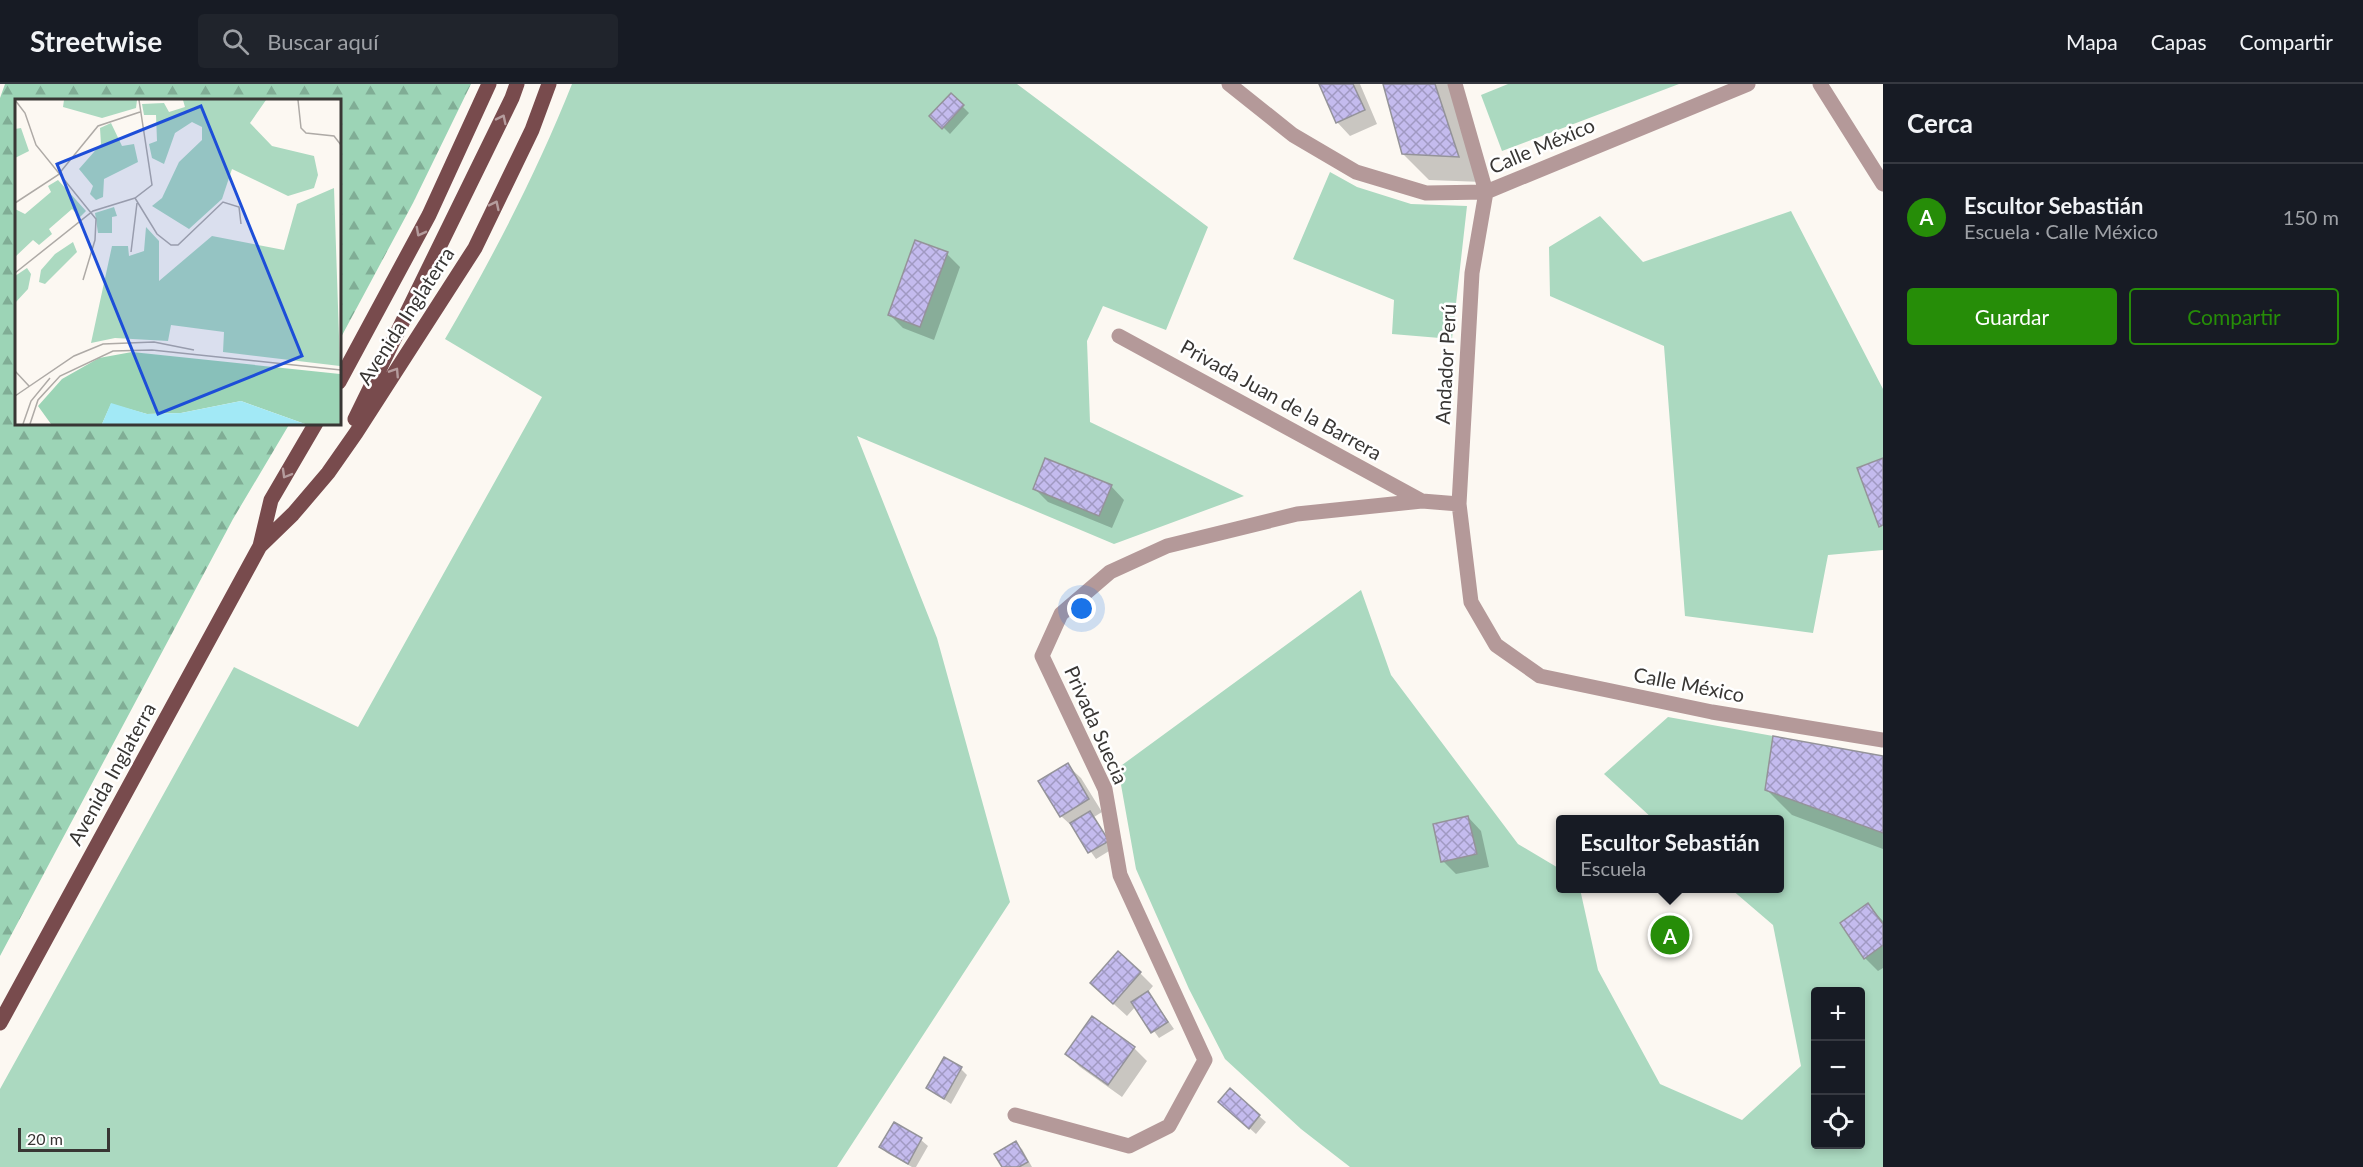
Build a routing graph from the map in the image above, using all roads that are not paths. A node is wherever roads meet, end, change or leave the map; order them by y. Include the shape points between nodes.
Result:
1 (489, 84) edge
2 (516, 84) edge
3 (549, 84) edge
4 (1229, 84) edge
5 (1455, 84) edge
6 (1748, 84) edge
7 (1820, 84) edge
8 (1883, 184) edge
9 (1486, 192) junction
10 (1119, 336) dead end
11 (340, 380) edge
12 (315, 424) edge
13 (328, 473) junction
14 (1422, 501) junction
15 (1459, 504) junction
16 (260, 546) junction
17 (1496, 645) joint
18 (1883, 740) edge
19 (0, 1023) edge
20 (1015, 1115) dead end

1 -> 11 main road, Avenida Inglaterra via 429,215
13 -> 2 main road via 447,235 513,98
13 -> 3 main road, Avenida Inglaterra via 475,248 532,130
4 - 9 street, Calle México via 1293,135 1356,172 1426,193
5 - 9 street, Andador Perú
6 - 9 street, Calle México
7 - 8 street
9 - 15 street, Andador Perú via 1472,273
10 - 14 street, Privada Juan de la Barrera
12 -> 16 main road, Avenida Inglaterra via 271,500
13 - 16 main road, Avenida Inglaterra
14 - 15 street, Privada Suecia
14 - 20 street, Privada Suecia via 1297,514 1167,546 1110,572 1061,614 1042,656 1105,789 1120,875 1205,1060 1169,1126 1129,1146
15 - 17 street, Andador Perú via 1471,602
16 - 19 main road, Avenida Inglaterra
17 - 18 street, Calle México via 1540,676 1712,712

